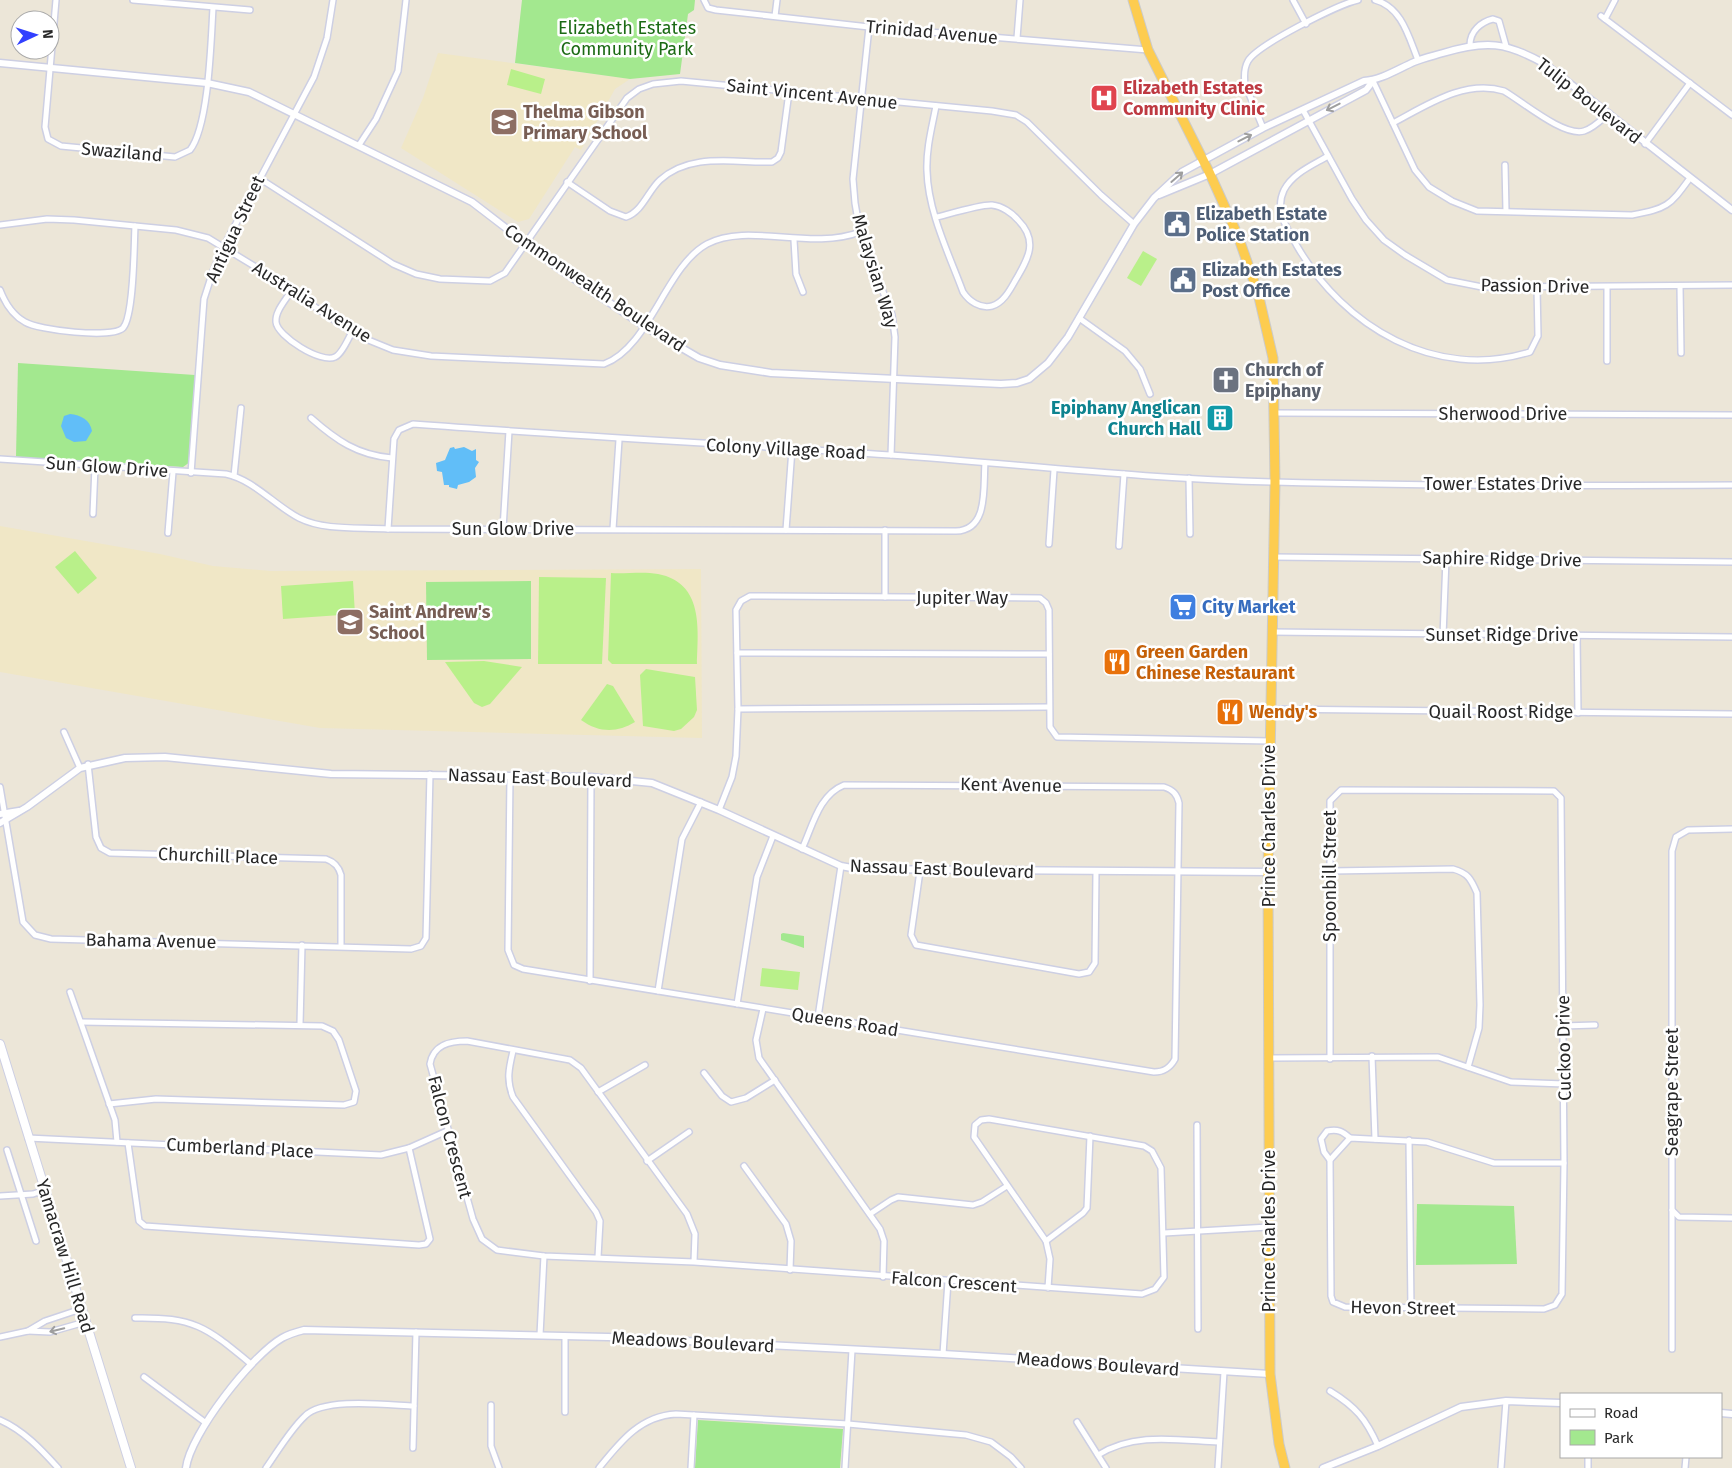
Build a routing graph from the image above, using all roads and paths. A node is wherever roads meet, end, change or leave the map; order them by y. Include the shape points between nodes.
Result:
1 (56, 0) edge
2 (133, 0) edge
3 (333, 0) edge
4 (406, 0) edge
5 (704, 0) edge
6 (777, 0) edge
7 (1020, 0) edge
8 (1133, 0) edge
9 (1293, 0) edge
10 (1358, 0) edge
11 (1375, 0) edge
12 (1615, 0) edge
13 (213, 8) junction
14 (250, 10) dead end
15 (775, 16) junction
16 (1306, 24) junction
17 (869, 27) junction
18 (1017, 38) junction
19 (1470, 44) junction
20 (1506, 46) junction
21 (1148, 50) junction
22 (1418, 60) junction
23 (0, 63) edge
24 (50, 67) junction
25 (1373, 81) junction
26 (207, 83) junction
27 (1690, 83) junction
28 (789, 92) junction
29 (861, 100) junction
30 (936, 106) junction
31 (1303, 110) junction
32 (1609, 113) junction
33 (296, 114) junction
34 (1732, 115) edge
35 (1307, 120) junction
36 (1393, 123) junction
37 (1263, 128) junction
38 (359, 144) junction
39 (1645, 144) junction
40 (1328, 156) junction
41 (1202, 160) junction
42 (1506, 165) dead end
43 (1210, 174) junction
44 (259, 178) junction
45 (1690, 178) junction
46 (567, 182) junction
47 (1154, 198) junction
48 (1732, 210) edge
49 (1506, 211) junction
50 (937, 217) junction
51 (1134, 224) junction
52 (0, 225) edge
53 (135, 226) junction
54 (860, 232) junction
55 (794, 240) junction
56 (527, 243) junction
57 (224, 246) junction
58 (1680, 286) junction
59 (1732, 286) edge
60 (1537, 287) junction
61 (1607, 287) junction
62 (0, 290) edge
63 (291, 290) junction
64 (803, 292) dead end
65 (1079, 318) junction
66 (644, 326) junction
67 (352, 332) junction
68 (1681, 354) dead end
69 (1607, 361) dead end
70 (894, 380) junction
71 (1150, 394) dead end
72 (241, 408) dead end
73 (1275, 413) junction
74 (1732, 415) edge
75 (311, 418) dead end
76 (510, 431) junction
77 (619, 440) junction
78 (792, 449) junction
79 (891, 455) junction
80 (392, 458) junction
81 (0, 459) edge
82 (985, 463) junction
83 (95, 467) junction
84 (1054, 470) junction
85 (173, 472) junction
86 (191, 473) junction
87 (1124, 474) junction
88 (234, 476) junction
89 (1189, 478) junction
90 (1275, 482) junction
91 (1732, 485) edge
92 (93, 514) dead end
93 (388, 529) junction
94 (503, 529) junction
95 (613, 529) junction
96 (786, 530) junction
97 (885, 530) junction
98 (168, 533) dead end
99 (1190, 534) dead end
100 (1049, 544) dead end
101 (1118, 546) dead end
102 (1272, 557) junction
103 (1446, 559) junction
104 (1732, 562) edge
105 (885, 597) junction
106 (1271, 632) junction
107 (1577, 635) junction
108 (1442, 636) junction
109 (1732, 637) edge
110 (737, 653) junction
111 (1049, 654) junction
112 (1048, 707) junction
113 (738, 709) junction
114 (1270, 709) junction
115 (1578, 713) junction
116 (1732, 714) edge
117 (64, 732) dead end
118 (1270, 740) junction
119 (88, 764) junction
120 (80, 768) junction
121 (430, 774) junction
122 (510, 776) junction
123 (590, 777) junction
124 (0, 787) edge
125 (1554, 791) joint
126 (701, 802) junction
127 (718, 810) junction
128 (3, 818) edge
129 (1732, 829) edge
130 (773, 836) junction
131 (802, 849) junction
132 (841, 866) junction
133 (920, 871) junction
134 (1331, 871) junction
135 (1096, 872) junction
136 (1268, 872) junction
137 (1178, 873) junction
138 (302, 945) junction
139 (341, 946) junction
140 (590, 981) junction
141 (658, 991) junction
142 (70, 992) dead end
143 (737, 1004) junction
144 (763, 1009) junction
145 (818, 1018) junction
146 (81, 1022) junction
147 (300, 1024) junction
148 (1595, 1025) dead end
149 (1564, 1026) junction
150 (0, 1044) edge
151 (514, 1051) junction
152 (1372, 1056) junction
153 (1269, 1058) junction
154 (1330, 1059) junction
155 (645, 1065) dead end
156 (1468, 1067) junction
157 (704, 1073) dead end
158 (775, 1080) junction
159 (1564, 1084) junction
160 (598, 1092) junction
161 (109, 1104) junction
162 (1197, 1125) dead end
163 (447, 1131) junction
164 (689, 1132) dead end
165 (1090, 1136) junction
166 (28, 1138) junction
167 (1350, 1138) junction
168 (1375, 1139) junction
169 (1409, 1140) junction
170 (117, 1142) junction
171 (128, 1143) junction
172 (409, 1148) junction
173 (7, 1150) dead end
174 (1330, 1160) junction
175 (647, 1161) junction
176 (1564, 1163) junction
177 (744, 1166) dead end
178 (1006, 1186) junction
179 (44, 1190) junction
180 (22, 1195) junction
181 (0, 1196) edge
182 (1672, 1210) junction
183 (870, 1214) junction
184 (1732, 1218) edge
185 (1269, 1227) junction
186 (1198, 1231) junction
187 (1164, 1233) junction
188 (36, 1241) dead end
189 (1046, 1241) junction
190 (544, 1256) junction
191 (598, 1257) junction
192 (694, 1262) junction
193 (790, 1270) junction
194 (883, 1277) junction
195 (948, 1281) junction
196 (1048, 1288) junction
197 (1555, 1305) joint
198 (1410, 1308) junction
199 (81, 1309) junction
200 (135, 1318) dead end
201 (85, 1322) junction
202 (1198, 1329) dead end
203 (28, 1331) junction
204 (416, 1332) junction
205 (540, 1335) junction
206 (564, 1336) junction
207 (0, 1337) edge
208 (1672, 1348) dead end
209 (852, 1350) junction
210 (944, 1354) junction
211 (251, 1364) junction
212 (1224, 1372) junction
213 (1270, 1374) junction
214 (144, 1377) dead end
215 (1330, 1391) dead end
216 (1506, 1401) junction
217 (1560, 1403) edge
218 (491, 1405) dead end
219 (414, 1406) junction
220 (565, 1412) dead end
221 (694, 1415) junction
222 (0, 1420) edge
223 (1076, 1422) dead end
224 (206, 1423) junction
225 (848, 1424) junction
226 (1218, 1442) junction
227 (1378, 1446) junction
228 (413, 1448) dead end
229 (1098, 1455) junction
230 (1336, 1466) edge
231 (58, 1468) edge
232 (131, 1468) edge
233 (186, 1468) edge
234 (266, 1468) edge
235 (499, 1468) edge
236 (599, 1468) edge
237 (691, 1468) edge
238 (845, 1468) edge
239 (1021, 1468) edge
240 (1106, 1468) edge
241 (1218, 1468) edge
242 (1285, 1468) edge
243 (1324, 1468) edge
244 (1501, 1468) edge

1 - 24 street, Swaziland
2 - 13 street
3 - 33 street, Antigua Street via 322,57
4 - 38 street via 398,71 376,119
5 - 15 street, Trinidad Avenue via 708,8 716,10
6 - 15 street
7 - 18 street
8 - 21 highway, Prince Charles Drive
9 - 16 street
10 - 16 street
11 - 22 street via 1399,16
12 - 27 street via 1603,18
13 - 14 street
13 - 26 street, Swaziland
15 - 17 street, Trinidad Avenue
16 - 37 street via 1268,43 1247,62 1245,84
17 - 18 street, Trinidad Avenue
17 - 29 street, Malaysian Way
18 - 21 street, Trinidad Avenue
19 - 20 street, Tulip Boulevard
19 - 20 street via 1470,37 1478,26 1494,19 1499,21
19 - 22 street, Tulip Boulevard
20 - 32 street, Tulip Boulevard via 1545,64
21 - 41 highway, Prince Charles Drive
22 - 25 street, Tulip Boulevard
23 - 24 street, Commonwealth Boulevard
24 - 26 street, Commonwealth Boulevard
24 - 26 street, Swaziland via 46,134 60,146 181,156 190,150 197,138
25 - 31 street, Tulip Boulevard via 1364,82
25 -> 35 street, Tulip Boulevard via 1366,90
25 - 36 street
26 - 33 street, Commonwealth Boulevard via 249,92
27 - 34 street
27 - 39 street
28 - 29 street, Saint Vincent Avenue
28 - 46 street, Saint Vincent Avenue via 680,81 639,89 627,98
28 - 46 street via 781,152 772,162 707,162 681,166 658,182 634,212 626,217 610,211
29 - 30 street, Saint Vincent Avenue
29 - 54 street, Malaysian Way via 853,179
30 - 50 street via 927,170
30 - 51 street, Saint Vincent Avenue via 992,111 1027,122
31 - 35 street, Passion Drive
31 - 37 street, Tulip Boulevard
32 - 36 street via 1591,128 1576,133 1563,129 1504,91 1476,88 1458,92
32 - 39 street, Tulip Boulevard
33 - 38 street, Commonwealth Boulevard
33 - 44 street, Antigua Street
35 - 40 street, Passion Drive
35 - 43 street, Tulip Boulevard
36 - 49 street via 1415,170 1430,187 1477,211
41 -> 37 street, Tulip Boulevard
38 - 56 street, Commonwealth Boulevard via 472,202
39 - 45 street, Tulip Boulevard
40 - 60 street, Passion Drive via 1366,220 1384,240 1405,255 1447,280 1482,287
40 - 60 street via 1290,181 1280,206 1282,220 1307,263 1359,319 1425,353 1458,360 1515,356 1530,352 1538,336
41 - 43 highway, Prince Charles Drive
47 -> 41 street, Commonwealth Boulevard via 1182,172
42 - 49 street
43 - 47 street, Commonwealth Boulevard
43 - 73 highway, Prince Charles Drive via 1238,236 1258,294 1273,358
44 - 56 street, Saint Vincent Avenue via 393,264 416,274 440,279 490,281 505,273
44 - 57 street, Antigua Street
45 - 48 street, Tulip Boulevard
45 - 49 street via 1673,202 1632,215
46 - 56 street, Saint Vincent Avenue
47 - 51 street, Commonwealth Boulevard
50 - 50 street via 963,292 970,302 991,306 1000,301 1010,290 1029,254 1028,230 1005,209 991,205
51 - 65 street, Commonwealth Boulevard
52 - 53 street, Australia Avenue via 47,219
53 - 57 street, Australia Avenue via 176,230 208,238
53 - 62 street via 130,304 126,324 119,331 73,332 31,326 11,311
54 - 55 street, Australia Avenue via 834,239
54 - 70 street, Malaysian Way via 892,315
55 - 64 street via 796,274
55 - 66 street, Australia Avenue via 740,236 705,245 682,270
56 - 66 street, Commonwealth Boulevard
57 - 63 street, Australia Avenue
57 - 86 street, Antigua Street via 204,299
58 - 59 street, Passion Drive
58 - 61 street, Passion Drive
58 - 68 street
60 - 61 street, Passion Drive
61 - 69 street
63 - 67 street, Australia Avenue
63 - 67 street via 277,313 276,325 282,334 318,357 329,359 338,355
65 - 70 street, Commonwealth Boulevard via 1048,363 1017,383
65 - 71 street via 1125,351 1140,369
66 - 67 street, Australia Avenue via 615,360 604,364 431,356 393,350
66 - 70 street, Commonwealth Boulevard via 699,358 720,365 771,373
70 - 79 street, Malaysian Way
72 - 88 street
73 - 74 street, Sherwood Drive
73 - 90 highway, Prince Charles Drive
75 - 80 street via 357,452
76 - 77 street, Colony Village Road
76 - 80 street, Colony Village Road via 408,424 395,434
76 - 94 street
77 - 78 street, Colony Village Road
77 - 95 street
78 - 79 street, Colony Village Road
78 - 96 street
79 - 82 street, Colony Village Road
80 - 93 street, Colony Village Road
81 - 83 street, Sun Glow Drive
82 - 84 street, Colony Village Road
82 - 97 street, Sun Glow Drive via 982,508 973,526 965,531
83 - 85 street, Sun Glow Drive
83 - 92 street
84 - 87 street, Colony Village Road
84 - 100 street
85 - 86 street, Sun Glow Drive
85 - 98 street
86 - 88 street, Sun Glow Drive
87 - 89 street, Colony Village Road
87 - 101 street
88 - 93 street, Sun Glow Drive via 313,524
89 - 90 street, Colony Village Road
89 - 99 street
90 - 91 street, Tower Estates Drive
90 - 102 highway, Prince Charles Drive
93 - 94 street, Sun Glow Drive
94 - 95 street, Sun Glow Drive
95 - 96 street, Sun Glow Drive
96 - 97 street, Sun Glow Drive
97 - 105 street
102 - 103 street, Saphire Ridge Drive
102 - 106 highway, Prince Charles Drive
103 - 104 street, Saphire Ridge Drive
103 - 108 street
105 - 110 street, Jupiter Way via 745,597 736,610
105 - 111 street, Jupiter Way via 1040,598 1049,610
106 - 108 street, Sunset Ridge Drive
106 - 114 highway, Prince Charles Drive
107 - 108 street, Sunset Ridge Drive
107 - 109 street, Sunset Ridge Drive
107 - 115 street
110 - 111 street
110 - 113 street, Jupiter Way
111 - 112 street, Jupiter Way
112 - 113 street
112 - 118 street, Jupiter Way via 1050,727 1054,735 1061,738
113 - 127 street, Jupiter Way via 732,777
114 - 115 street, Quail Roost Ridge
114 - 118 highway, Prince Charles Drive
115 - 116 street, Quail Roost Ridge
117 - 120 street
118 - 136 highway, Prince Charles Drive
119 - 120 street, Nassau East Boulevard
119 - 121 street, Nassau East Boulevard via 125,758 165,757 331,774
119 - 139 street, Churchill Place via 96,837 101,848 110,853 332,861 340,870 342,881
120 - 128 street, Nassau East Boulevard via 20,811
121 - 122 street, Nassau East Boulevard
121 - 139 street, Bahama Avenue via 426,938 421,946 411,949
122 - 123 street, Nassau East Boulevard
122 - 140 street, Queens Road via 509,957 514,965 523,969
123 - 126 street, Nassau East Boulevard via 652,783
123 - 140 street
124 - 128 street, Bahama Avenue
125 - 134 street, Spoonbill Street via 1341,790 1330,801
125 - 149 street, Cuckoo Drive via 1561,798
126 - 127 street, Nassau East Boulevard
126 - 141 street via 682,839
127 - 130 street, Nassau East Boulevard
128 - 138 street, Bahama Avenue via 23,922 35,935 51,939
129 - 182 street, Seagrape Street via 1688,830 1676,837 1672,851
130 - 131 street, Nassau East Boulevard
130 - 143 street via 757,877
131 - 132 street, Nassau East Boulevard
131 - 137 street, Kent Avenue via 826,796 844,784 1164,787 1174,792 1179,803
132 - 133 street, Nassau East Boulevard
132 - 145 street
133 - 135 street, Nassau East Boulevard
133 - 135 street via 911,935 916,945 1079,974 1089,972 1095,963
134 - 154 street, Spoonbill Street
134 - 156 street via 1453,869 1471,878 1476,893 1480,1005 1479,1028
135 - 137 street, Nassau East Boulevard
136 - 137 street, Nassau East Boulevard
136 - 153 highway, Prince Charles Drive
137 - 145 street, Queens Road via 1175,1059 1167,1069 1154,1072
138 - 139 street, Bahama Avenue
138 - 147 street
140 - 141 street, Queens Road
141 - 143 street, Queens Road
142 - 146 street
143 - 144 street, Queens Road
144 - 145 street, Queens Road
144 - 158 street via 756,1050
146 - 147 street
146 - 161 street
147 - 161 street via 322,1026 333,1031 356,1091 354,1102 344,1105 156,1099
148 - 149 street
149 - 159 street, Cuckoo Drive
150 - 166 main road, Yamacraw Hill Road
151 - 160 street, Falcon Crescent via 570,1060
151 - 163 street, Falcon Crescent via 458,1041 436,1050 430,1064
151 - 191 street via 508,1076 513,1097 596,1212 600,1221
152 - 154 street
152 - 156 street via 1438,1057
152 - 168 street
153 - 154 street
153 - 185 highway, Prince Charles Drive
155 - 160 street
156 - 159 street via 1511,1082
157 - 158 street via 731,1102 746,1098
158 - 183 street
159 - 176 street, Cuckoo Drive
160 - 175 street, Falcon Crescent
161 - 170 street via 115,1120
162 - 186 street
163 - 172 street, Cumberland Place
163 - 190 street, Falcon Crescent via 482,1239 496,1250
164 - 175 street
165 - 178 street, Falcon Crescent via 989,1119 978,1122 974,1136
165 - 187 street, Falcon Crescent via 1144,1146 1158,1159
165 - 189 street via 1087,1208
166 - 170 street, Cumberland Place
166 - 179 main road, Yamacraw Hill Road
167 - 168 street
167 - 174 street
167 - 174 street, Hevon Street via 1340,1130 1327,1130 1322,1146
168 - 169 street
169 - 176 street via 1427,1142 1494,1163
169 - 198 street
170 - 171 street, Cumberland Place
171 - 172 street, Cumberland Place via 381,1155
171 - 172 street via 139,1221 145,1226 419,1245 430,1239
173 - 180 street
174 - 198 street, Hevon Street via 1333,1302 1345,1308
175 - 192 street, Falcon Crescent via 693,1224
176 - 197 street, Cuckoo Drive via 1562,1294
177 - 193 street via 786,1224 791,1241
178 - 183 street via 973,1205 898,1197
178 - 189 street
179 - 180 street
179 - 199 main road, Yamacraw Hill Road
180 - 181 street
180 - 188 street
182 - 184 street via 1679,1217
182 - 208 street, Seagrape Street
183 - 194 street via 884,1241
185 - 186 street
185 - 213 highway, Prince Charles Drive
186 - 187 street
186 - 202 street
187 - 196 street, Falcon Crescent via 1164,1277 1149,1292
189 - 196 street via 1050,1259
190 - 191 street, Falcon Crescent
190 - 205 street
191 - 192 street, Falcon Crescent
192 - 193 street, Falcon Crescent
193 - 194 street, Falcon Crescent
194 - 195 street, Falcon Crescent
195 - 196 street, Falcon Crescent
195 - 210 street
197 - 198 street, Hevon Street via 1544,1309
199 - 201 main road, Yamacraw Hill Road
199 - 203 street via 45,1321
200 - 211 street via 173,1318 190,1322 210,1332
201 -> 203 street via 50,1332
201 - 232 main road, Yamacraw Hill Road
203 - 207 street
204 - 205 street, Meadows Boulevard
204 - 211 street, Meadows Boulevard via 296,1332 282,1338
204 - 219 street
205 - 206 street, Meadows Boulevard
206 - 209 street, Meadows Boulevard
206 - 220 street
209 - 210 street, Meadows Boulevard
209 - 225 street
210 - 212 street, Meadows Boulevard
211 - 224 street, Meadows Boulevard
212 - 213 street, Meadows Boulevard
212 - 226 street
213 - 242 highway, Prince Charles Drive
214 - 224 street
215 - 227 street via 1352,1405 1368,1425
216 - 217 street
216 - 227 street via 1460,1407
216 - 244 street
218 - 235 street via 491,1446
219 - 228 street
219 - 234 street via 331,1405 315,1409 305,1416
221 - 225 street
221 - 236 street via 662,1415 646,1421 624,1437
221 - 237 street
222 - 231 street via 38,1446
223 - 229 street
224 - 233 street, Meadows Boulevard via 190,1449
225 - 238 street
225 - 239 street via 979,1437 1001,1448
226 - 229 street via 1140,1439 1122,1443
226 - 241 street
227 - 230 street
229 - 240 street
230 - 243 street

